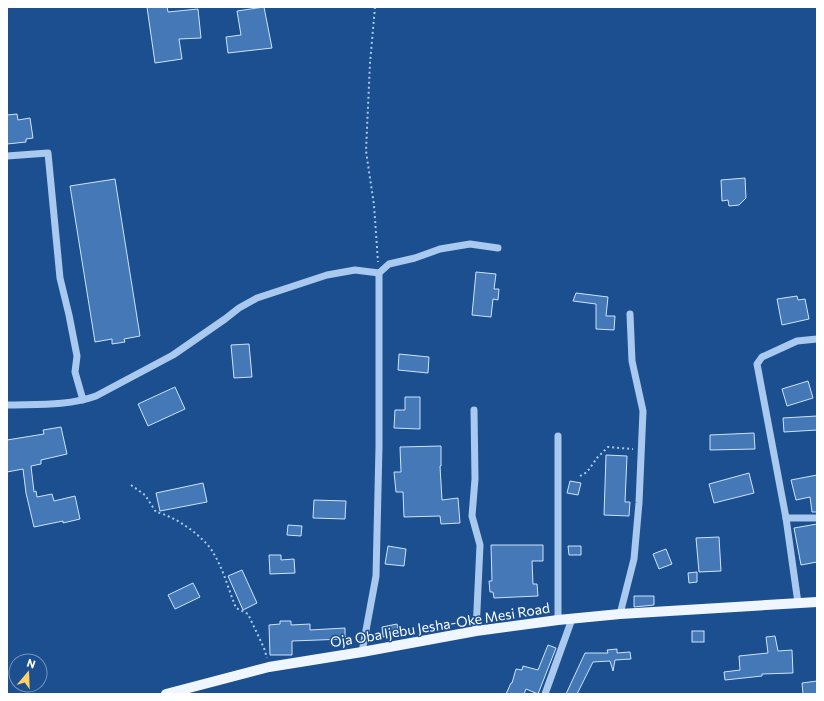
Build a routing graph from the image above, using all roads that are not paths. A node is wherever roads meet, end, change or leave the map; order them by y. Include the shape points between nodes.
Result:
1 (7, 156) edge
2 (498, 248) dead end
3 (379, 273) junction
4 (630, 314) dead end
5 (817, 339) edge
6 (83, 400) junction
7 (7, 405) edge
8 (474, 410) dead end
9 (558, 436) dead end
10 (786, 518) junction
11 (817, 518) edge
12 (817, 602) edge
13 (798, 603) junction
14 (620, 614) junction
15 (572, 619) junction
16 (558, 620) junction
17 (476, 631) junction
18 (362, 652) junction
19 (166, 694) edge
20 (545, 694) edge

1 - 6 street via 48,152 60,278 76,356 75,372
2 - 3 street via 470,244 440,249 389,264
3 - 6 street via 355,270 327,275 257,298 173,354 96,396
3 - 18 street via 376,576
4 - 14 street via 632,361 643,411 634,559
5 - 10 street via 797,341 762,357 757,364
6 - 7 street via 71,403
8 - 17 street via 475,479 472,516 480,545
9 - 16 street
10 - 11 street
10 - 13 street
12 - 13 main road, Oja Oba Ijebu Jesha-Oke Mesi Road
13 - 14 main road, Oja Oba Ijebu Jesha-Oke Mesi Road
14 - 15 main road, Oja Oba Ijebu Jesha-Oke Mesi Road
15 - 16 main road, Oja Oba Ijebu Jesha-Oke Mesi Road
15 - 20 street
16 - 17 main road, Oja Oba Ijebu Jesha-Oke Mesi Road
17 - 18 main road, Oja Oba Ijebu Jesha-Oke Mesi Road
18 - 19 main road, Oja Oba Ijebu Jesha-Oke Mesi Road via 269,667

